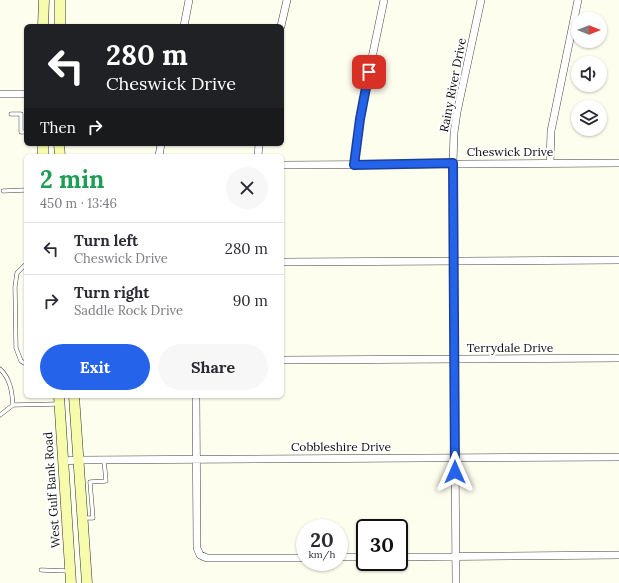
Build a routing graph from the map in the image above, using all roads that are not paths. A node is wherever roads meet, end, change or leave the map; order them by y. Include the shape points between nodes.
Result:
1 (44, 0) edge
2 (60, 0) edge
3 (189, 0) edge
4 (287, 0) edge
5 (384, 0) edge
6 (481, 0) edge
7 (578, 0) edge
8 (43, 24) edge
9 (60, 24) edge
10 (184, 24) edge
11 (281, 24) edge
12 (0, 94) edge
13 (24, 94) edge
14 (12, 114) dead end
15 (24, 132) edge
16 (453, 163) junction
17 (550, 163) junction
18 (619, 163) edge
19 (284, 165) edge
20 (354, 165) junction
21 (24, 190) edge
22 (3, 191) dead end
23 (619, 260) edge
24 (454, 261) junction
25 (284, 262) edge
26 (24, 266) edge
27 (619, 358) edge
28 (455, 359) junction
29 (284, 360) edge
30 (24, 363) edge
31 (0, 368) edge
32 (74, 398) edge
33 (196, 398) edge
34 (59, 400) edge
35 (13, 405) junction
36 (0, 415) edge
37 (619, 457) edge
38 (455, 458) junction
39 (196, 459) junction
40 (79, 460) junction
41 (104, 460) junction
42 (63, 461) junction
43 (83, 518) junction
44 (619, 555) edge
45 (456, 556) junction
46 (408, 557) edge
47 (296, 558) edge
48 (41, 570) dead end
49 (70, 571) junction
50 (72, 583) edge
51 (87, 583) edge
52 (456, 583) edge

1 - 8 main road
2 - 9 main road
3 - 10 street
4 - 11 street
5 - 20 street via 363,101
6 - 16 street, Rainy River Drive via 454,133
7 - 17 street via 552,131
12 - 13 street
14 - 15 lane via 21,114 21,132
16 - 17 street, Cheswick Drive
16 - 20 street, Cheswick Drive
16 - 24 street, Rainy River Drive
17 - 18 street, Cheswick Drive
19 - 20 street, Cheswick Drive
21 - 22 lane
23 - 24 street
24 - 25 street
24 - 28 street, Rainy River Drive
26 - 30 lane via 17,274 15,287 16,348
27 - 28 street, Terrydale Drive
28 - 29 street, Terrydale Drive
28 - 38 street, Rainy River Drive
31 - 35 lane via 10,383
32 - 40 main road
33 - 39 street
34 - 35 lane
34 - 42 main road, West Gulf Bank Road
35 - 36 lane
37 - 38 street, Cobbleshire Drive
38 - 39 street, Cobbleshire Drive
38 - 45 street, Rainy River Drive
39 - 41 street, Cobbleshire Drive
39 - 47 street via 197,548 200,555 207,558
40 - 41 street, Cobbleshire Drive
40 - 42 street, Cobbleshire Drive
40 - 43 main road
41 - 43 lane via 106,481 90,482 93,518
42 - 49 main road, West Gulf Bank Road
43 - 51 main road
44 - 45 street
45 - 46 street
45 - 52 street, Rainy River Drive
48 - 49 lane
49 - 50 main road, West Gulf Bank Road

